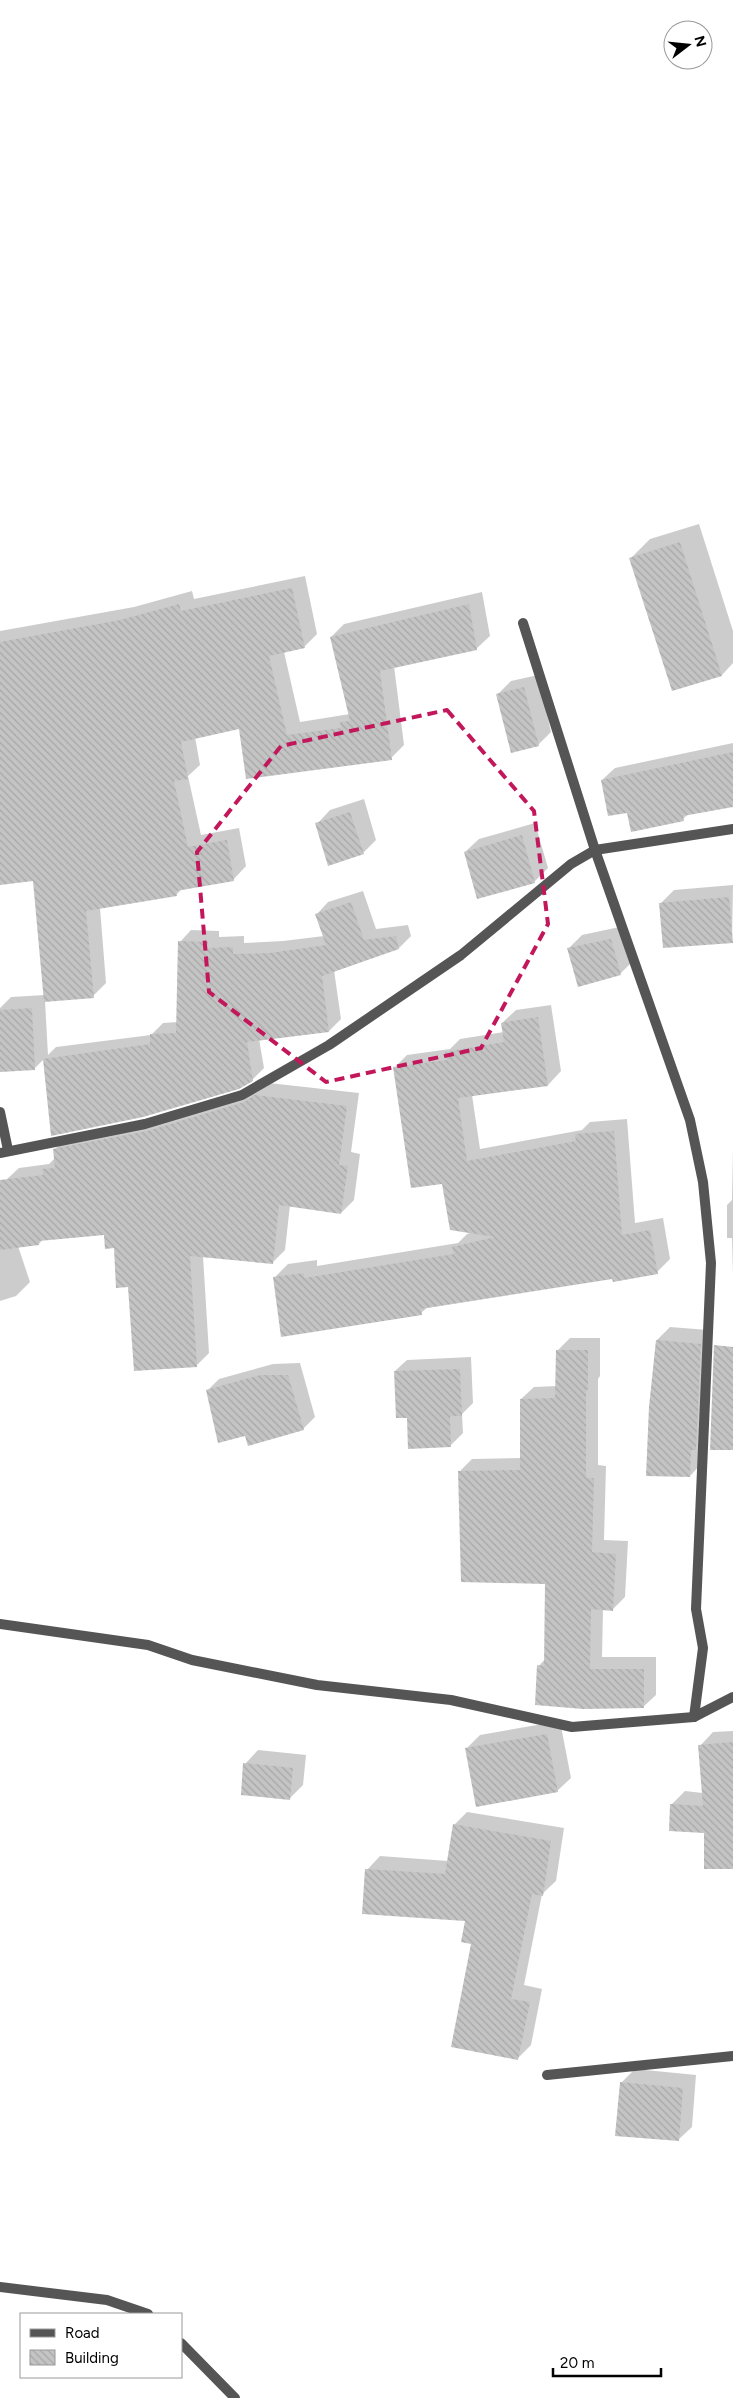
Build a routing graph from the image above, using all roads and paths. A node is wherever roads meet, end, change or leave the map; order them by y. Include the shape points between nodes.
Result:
1 (523, 623) dead end
2 (733, 829) edge
3 (595, 850) junction
4 (0, 1112) edge
5 (4, 1152) edge
6 (0, 1624) edge
7 (733, 1697) edge
8 (694, 1718) junction
9 (733, 2056) edge
10 (547, 2075) dead end
11 (0, 2287) edge
12 (145, 2313) edge
13 (182, 2344) edge
14 (235, 2398) edge

1 - 3 street
2 - 3 street
3 - 5 street via 570,864 453,960 329,1045 242,1095 145,1124
3 - 8 street via 690,1120 703,1182 711,1263 696,1609 703,1648
4 - 5 street
6 - 8 street via 148,1644 192,1660 317,1685 451,1700 572,1727
7 - 8 street
9 - 10 street
11 - 12 street via 107,2300
13 - 14 street

